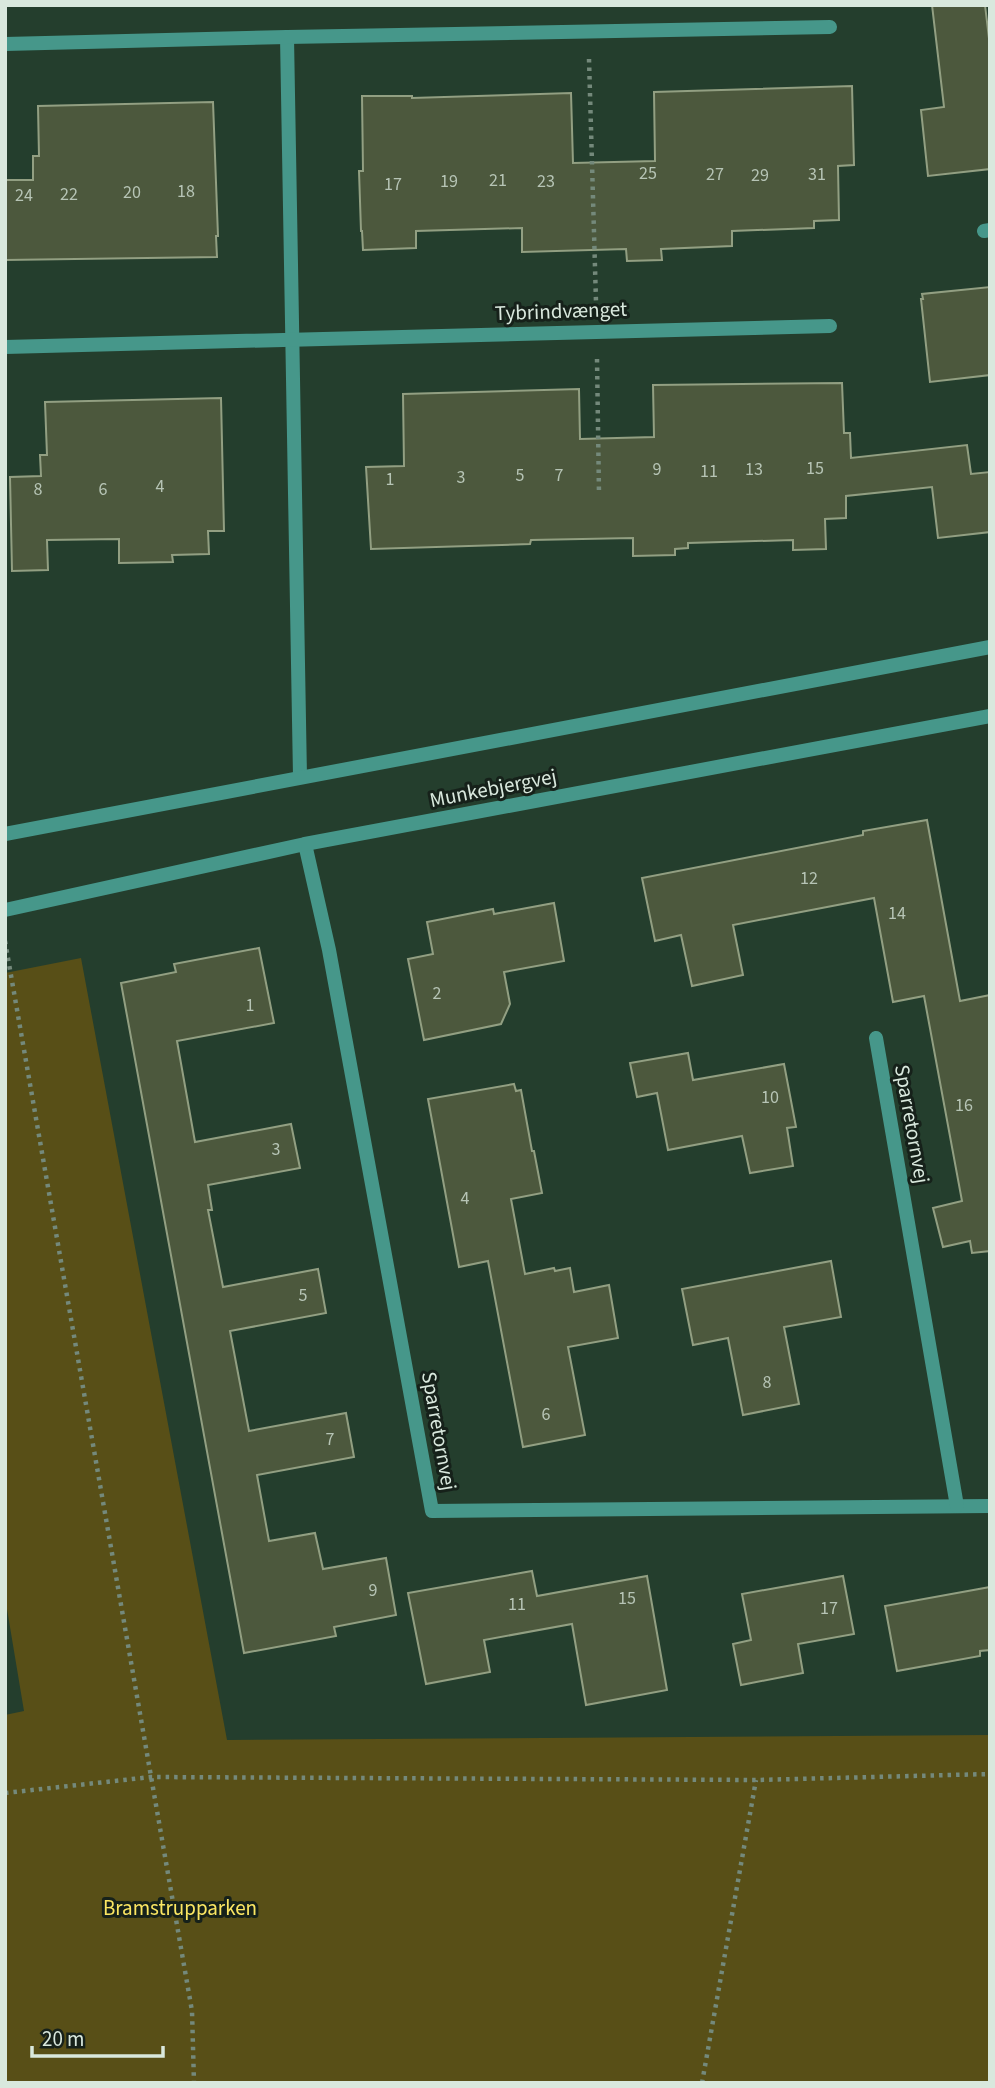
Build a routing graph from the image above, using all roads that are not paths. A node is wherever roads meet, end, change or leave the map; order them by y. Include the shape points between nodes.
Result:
1 (830, 27) dead end
2 (287, 37) junction
3 (5, 44) edge
4 (830, 326) dead end
5 (293, 340) junction
6 (5, 347) edge
7 (990, 647) edge
8 (990, 716) edge
9 (300, 777) junction
10 (5, 834) edge
11 (305, 844) junction
12 (5, 910) edge
13 (876, 1038) dead end
14 (957, 1506) junction
15 (990, 1506) edge

1 - 2 street
2 - 3 street
2 - 5 street
4 - 5 street, Tybrindvænget
5 - 6 street, Tybrindvænget
5 - 9 street
7 - 9 street
8 - 11 street, Munkebjergvej
9 - 10 street
11 - 12 street, Munkebjergvej
11 - 14 street, Sparretornvej via 330,950 432,1511
13 - 14 street, Sparretornvej
14 - 15 street, Sparretornvej

